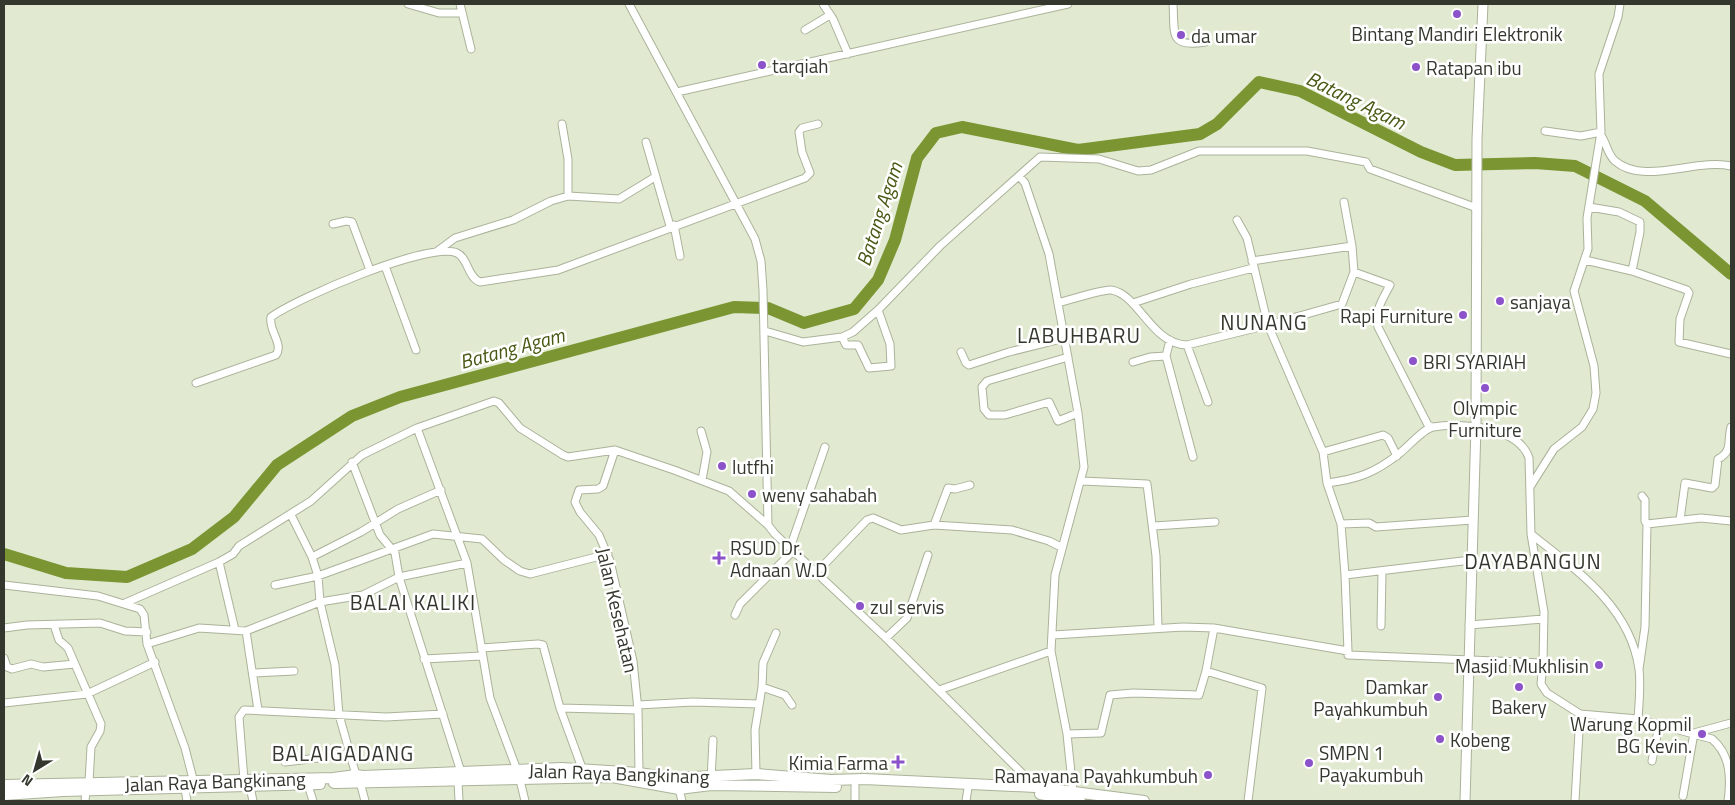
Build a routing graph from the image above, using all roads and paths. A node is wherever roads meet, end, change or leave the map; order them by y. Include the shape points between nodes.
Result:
1 (408, 4) edge
2 (460, 4) edge
3 (629, 4) edge
4 (823, 4) edge
5 (1068, 4) edge
6 (1173, 4) edge
7 (1482, 4) edge
8 (1620, 4) edge
9 (462, 13) junction
10 (830, 14) junction
11 (804, 30) dead end
12 (1205, 42) dead end
13 (471, 49) dead end
14 (848, 54) junction
15 (677, 92) junction
16 (562, 124) dead end
17 (818, 124) dead end
18 (1545, 131) dead end
19 (1601, 133) junction
20 (646, 142) dead end
21 (1731, 166) edge
22 (656, 177) junction
23 (1021, 179) junction
24 (568, 196) junction
25 (1344, 202) dead end
26 (737, 204) junction
27 (1589, 207) junction
28 (1477, 208) junction
29 (1237, 220) dead end
30 (333, 224) dead end
31 (672, 226) junction
32 (1352, 246) junction
33 (436, 252) junction
34 (680, 256) dead end
35 (1585, 260) junction
36 (1252, 265) junction
37 (385, 266) junction
38 (370, 270) junction
39 (1354, 272) junction
40 (1632, 272) junction
41 (1058, 303) junction
42 (1133, 303) junction
43 (879, 313) junction
44 (1268, 325) junction
45 (765, 329) junction
46 (1064, 338) junction
47 (843, 340) junction
48 (1170, 340) junction
49 (1187, 345) junction
50 (416, 350) dead end
51 (961, 352) dead end
52 (1731, 354) edge
53 (1166, 356) junction
54 (1068, 357) junction
55 (1133, 362) dead end
56 (196, 382) dead end
57 (1208, 402) dead end
58 (1078, 413) junction
59 (1476, 426) junction
60 (1432, 427) junction
61 (1731, 427) edge
62 (417, 428) junction
63 (701, 431) dead end
64 (825, 447) dead end
65 (615, 450) junction
66 (1322, 452) junction
67 (1397, 456) junction
68 (1193, 457) dead end
69 (353, 465) junction
70 (702, 480) junction
71 (1082, 481) junction
72 (1327, 483) junction
73 (970, 485) dead end
74 (1530, 488) junction
75 (441, 490) junction
76 (1642, 496) dead end
77 (292, 518) junction
78 (1473, 520) junction
79 (1680, 520) junction
80 (1731, 521) edge
81 (1215, 522) dead end
82 (375, 524) junction
83 (1341, 524) junction
84 (1648, 524) junction
85 (768, 525) junction
86 (934, 525) junction
87 (1154, 526) junction
88 (1531, 534) junction
89 (459, 537) junction
90 (1061, 547) junction
91 (392, 548) junction
92 (791, 550) junction
93 (608, 554) junction
94 (928, 555) dead end
95 (312, 557) junction
96 (1471, 560) junction
97 (221, 561) junction
98 (467, 563) junction
99 (1382, 572) junction
100 (815, 574) junction
101 (1345, 575) junction
102 (318, 576) junction
103 (399, 577) junction
104 (275, 584) dead end
105 (4, 585) edge
106 (320, 602) junction
107 (125, 603) junction
108 (735, 615) dead end
109 (1544, 619) junction
110 (54, 625) junction
111 (1469, 625) junction
112 (1381, 626) dead end
113 (4, 628) edge
114 (1158, 628) junction
115 (1214, 628) junction
116 (235, 630) junction
117 (246, 631) junction
118 (147, 632) junction
119 (776, 633) dead end
120 (1053, 635) junction
121 (886, 638) junction
122 (147, 644) junction
123 (481, 648) junction
124 (1051, 651) junction
125 (1348, 651) junction
126 (481, 656) junction
127 (4, 658) edge
128 (424, 659) junction
129 (1469, 659) junction
130 (155, 662) junction
131 (1543, 662) junction
132 (75, 664) junction
133 (1639, 669) junction
134 (294, 671) dead end
135 (1206, 671) junction
136 (253, 673) junction
137 (762, 687) junction
138 (939, 690) junction
139 (87, 694) junction
140 (4, 703) edge
141 (759, 704) junction
142 (792, 705) dead end
143 (560, 708) junction
144 (638, 708) junction
145 (258, 710) junction
146 (443, 714) junction
147 (1580, 714) junction
148 (339, 715) junction
149 (1638, 719) junction
150 (1731, 723) edge
151 (1659, 726) junction
152 (1694, 733) junction
153 (1067, 734) junction
154 (714, 740) dead end
155 (351, 754) junction
156 (1652, 761) dead end
157 (285, 762) dead end
158 (582, 768) junction
159 (562, 773) junction
160 (639, 773) junction
161 (756, 774) junction
162 (518, 775) junction
163 (459, 777) junction
164 (193, 779) junction
165 (364, 779) junction
166 (336, 780) junction
167 (711, 781) junction
168 (1731, 783) edge
169 (247, 784) junction
170 (831, 784) junction
171 (4, 785) edge
172 (308, 785) junction
173 (855, 786) junction
174 (968, 788) junction
175 (185, 789) junction
176 (679, 789) junction
177 (1039, 790) junction
178 (87, 791) edge
179 (1074, 792) junction
180 (4, 795) edge
181 (1683, 796) dead end
182 (187, 801) edge
183 (253, 801) edge
184 (313, 801) edge
185 (365, 801) edge
186 (459, 801) edge
187 (524, 801) edge
188 (682, 801) edge
189 (855, 801) edge
190 (966, 801) edge
191 (1080, 801) edge
192 (1142, 801) edge
193 (1248, 801) edge
194 (1464, 801) edge
195 (1575, 801) edge
196 (1728, 801) edge

1 - 9 street via 439,13
2 - 9 street
3 - 15 street
4 - 10 street
5 - 14 street
6 - 12 street via 1179,41 1187,45
7 - 28 main road
8 - 19 street via 1599,74
9 - 13 street
10 - 11 street
10 - 14 street
14 - 15 street
15 - 26 street
16 - 24 street via 568,159
17 - 26 street via 802,128 799,132 809,175
18 - 19 street via 1581,136
19 - 21 street via 1613,160 1640,172
19 - 27 street
20 - 22 street
22 - 24 street via 619,199
22 - 31 street
23 - 28 street via 1040,156 1099,159 1138,171 1151,170 1199,152 1307,151 1366,162 1370,169
23 - 41 street via 1047,247
23 - 43 street via 940,246
24 - 33 street via 551,200 513,220 455,238
25 - 32 street
26 - 31 street
26 - 45 street via 755,239 761,261
27 - 35 street
27 - 40 street via 1619,212 1640,222
28 - 59 main road
29 - 36 street via 1246,238
30 - 38 street via 352,222
31 - 33 street via 558,270 483,282 475,280 458,253
31 - 34 street
32 - 36 street
32 - 39 street
33 - 37 street
35 - 40 street
35 - 74 street via 1574,292 1594,366 1596,393 1593,409 1582,427 1551,453
36 - 42 street
36 - 44 street
37 - 38 street
37 - 50 street
38 - 56 street via 324,289 271,317 278,348 276,356
39 - 44 street via 1342,304
39 - 60 street via 1390,285 1378,305 1378,327 1428,426
40 - 52 street via 1687,290 1689,293 1680,319 1679,342
41 - 42 street via 1111,290
41 - 46 street
42 - 48 street via 1143,318
43 - 47 street
43 - 47 street via 890,344 891,366 869,368 858,345 847,346
44 - 49 street
44 - 66 street
45 - 47 street via 803,342
45 - 85 street
46 - 51 street via 970,365
46 - 54 street
48 - 49 street via 1178,345
48 - 53 street
49 - 57 street
53 - 55 street
53 - 68 street
54 - 58 street
54 - 58 street via 984,383 984,410 989,415 1005,415 1049,402 1058,421
58 - 71 street via 1084,467
59 - 60 street
59 - 74 street via 1511,437 1526,449
59 - 78 main road
60 - 67 street
61 - 79 street via 1727,453 1718,459 1712,488 1685,483
62 - 65 street via 494,401 526,432 563,455
62 - 69 street
62 - 75 street
63 - 70 street via 707,452
64 - 92 street
65 - 70 street
65 - 93 street, Jalan Kesehatan via 603,486 579,490 575,502 599,535
66 - 67 street via 1383,435
66 - 72 street
67 - 72 street via 1356,479
69 - 77 street
69 - 82 street
70 - 85 street via 729,491
71 - 87 street via 1148,484
71 - 90 street
72 - 83 street
73 - 86 street via 948,488
74 - 88 street
75 - 82 street via 398,509
75 - 89 street
76 - 84 street
77 - 95 street
77 - 97 street via 239,546
78 - 83 street via 1376,527 1369,523
78 - 96 main road
79 - 80 street
79 - 84 street
81 - 87 street
82 - 91 street
82 - 95 street
83 - 101 street
84 - 133 street via 1645,627
85 - 92 street
86 - 90 street via 1012,530
86 - 100 street via 901,530 872,518
87 - 114 street
88 - 109 street
88 - 133 street via 1601,592 1631,640
89 - 91 street via 433,534
89 - 93 street via 482,539 504,560 530,574
89 - 98 street
90 - 120 street via 1054,587
91 - 102 street
91 - 103 street
92 - 100 street
92 - 108 street via 740,604
93 - 144 street, Jalan Kesehatan via 633,661
94 - 121 street via 907,618
95 - 102 street
96 - 99 street
96 - 111 main road
97 - 107 street
97 - 116 street
98 - 103 street
98 - 123 street
99 - 101 street
99 - 112 street
100 - 121 street
101 - 125 street
102 - 104 street
102 - 106 street
103 - 106 street via 363,595
103 - 128 street
105 - 107 street via 98,596
106 - 117 street
106 - 148 street via 335,665
107 - 118 street via 140,609
109 - 111 street
109 - 131 street
110 - 113 street
110 - 118 street via 104,624 125,631
110 - 132 street via 59,640 67,646
111 - 129 main road
114 - 115 street
114 - 120 street
115 - 125 street
115 - 135 street
116 - 117 street
116 - 122 street via 198,628
117 - 136 street
118 - 122 street
119 - 137 street via 763,663
120 - 124 street
121 - 138 street
122 - 130 street
123 - 126 street
123 - 143 street via 542,644
124 - 138 street
124 - 153 street
125 - 129 street via 1348,655
126 - 128 street
126 - 162 street via 490,701
127 - 132 street via 7,667 12,669 31,664 43,667
128 - 146 street
129 - 131 street
129 - 194 main road
130 - 139 street
130 - 164 street
131 - 147 street via 1541,684 1547,693
132 - 139 street
133 - 149 street
134 - 136 street
135 - 153 street via 1199,696 1110,695 1101,732
135 - 193 street via 1262,688
136 - 145 street
137 - 141 street
137 - 142 street via 785,694
138 - 177 street
139 - 140 street
139 - 178 street via 101,726 91,747
141 - 144 street via 687,702
141 - 161 street via 755,730
143 - 144 street
143 - 158 street
144 - 160 street, Jalan Kesehatan
145 - 148 street
145 - 169 street via 244,710 239,717
146 - 148 street
146 - 163 street
147 - 149 street
147 - 195 street
148 - 155 street
149 - 151 street
150 - 152 street
151 - 152 street
151 - 156 street
152 - 168 street via 1718,744 1728,763
152 - 181 street
153 - 179 street
154 - 167 street
155 - 157 street
155 - 165 street
158 - 159 highway, Jalan Raya Bangkinang
158 - 160 highway, Jalan Raya Bangkinang
159 - 162 highway, Jalan Raya Bangkinang
159 - 176 highway, Jalan Raya Bangkinang
160 - 167 highway, Jalan Raya Bangkinang
161 - 167 highway, Jalan Raya Bangkinang
161 - 170 highway, Jalan Raya Bangkinang
162 - 163 highway, Jalan Raya Bangkinang
162 - 187 street
163 - 165 highway, Jalan Raya Bangkinang
163 - 186 street
164 - 169 highway, Jalan Raya Bangkinang
164 - 178 highway, Jalan Raya Bangkinang via 102,784
165 - 166 highway, Jalan Raya Bangkinang
165 - 185 street
166 - 169 highway, Jalan Raya Bangkinang
166 - 172 highway, Jalan Raya Bangkinang
167 - 170 highway, Jalan Raya Bangkinang
167 - 176 highway, Jalan Raya Bangkinang
168 - 196 street
169 - 172 highway, Jalan Raya Bangkinang
169 - 175 highway, Jalan Raya Bangkinang
169 - 183 street
170 - 173 highway, Jalan Raya Bangkinang
170 - 177 highway, Jalan Raya Bangkinang via 864,780
171 - 178 highway, Jalan Raya Bangkinang
172 - 184 street
173 - 174 highway, Jalan Raya Bangkinang
173 - 189 street
174 - 177 highway, Jalan Raya Bangkinang
174 - 190 street
175 - 178 highway, Jalan Raya Bangkinang
175 - 182 street
176 - 188 street
177 - 179 highway, Jalan Raya Bangkinang
177 - 191 highway, Jalan Raya Bangkinang
178 - 180 highway, Jalan Raya Bangkinang
179 - 192 highway, Jalan Raya Bangkinang

